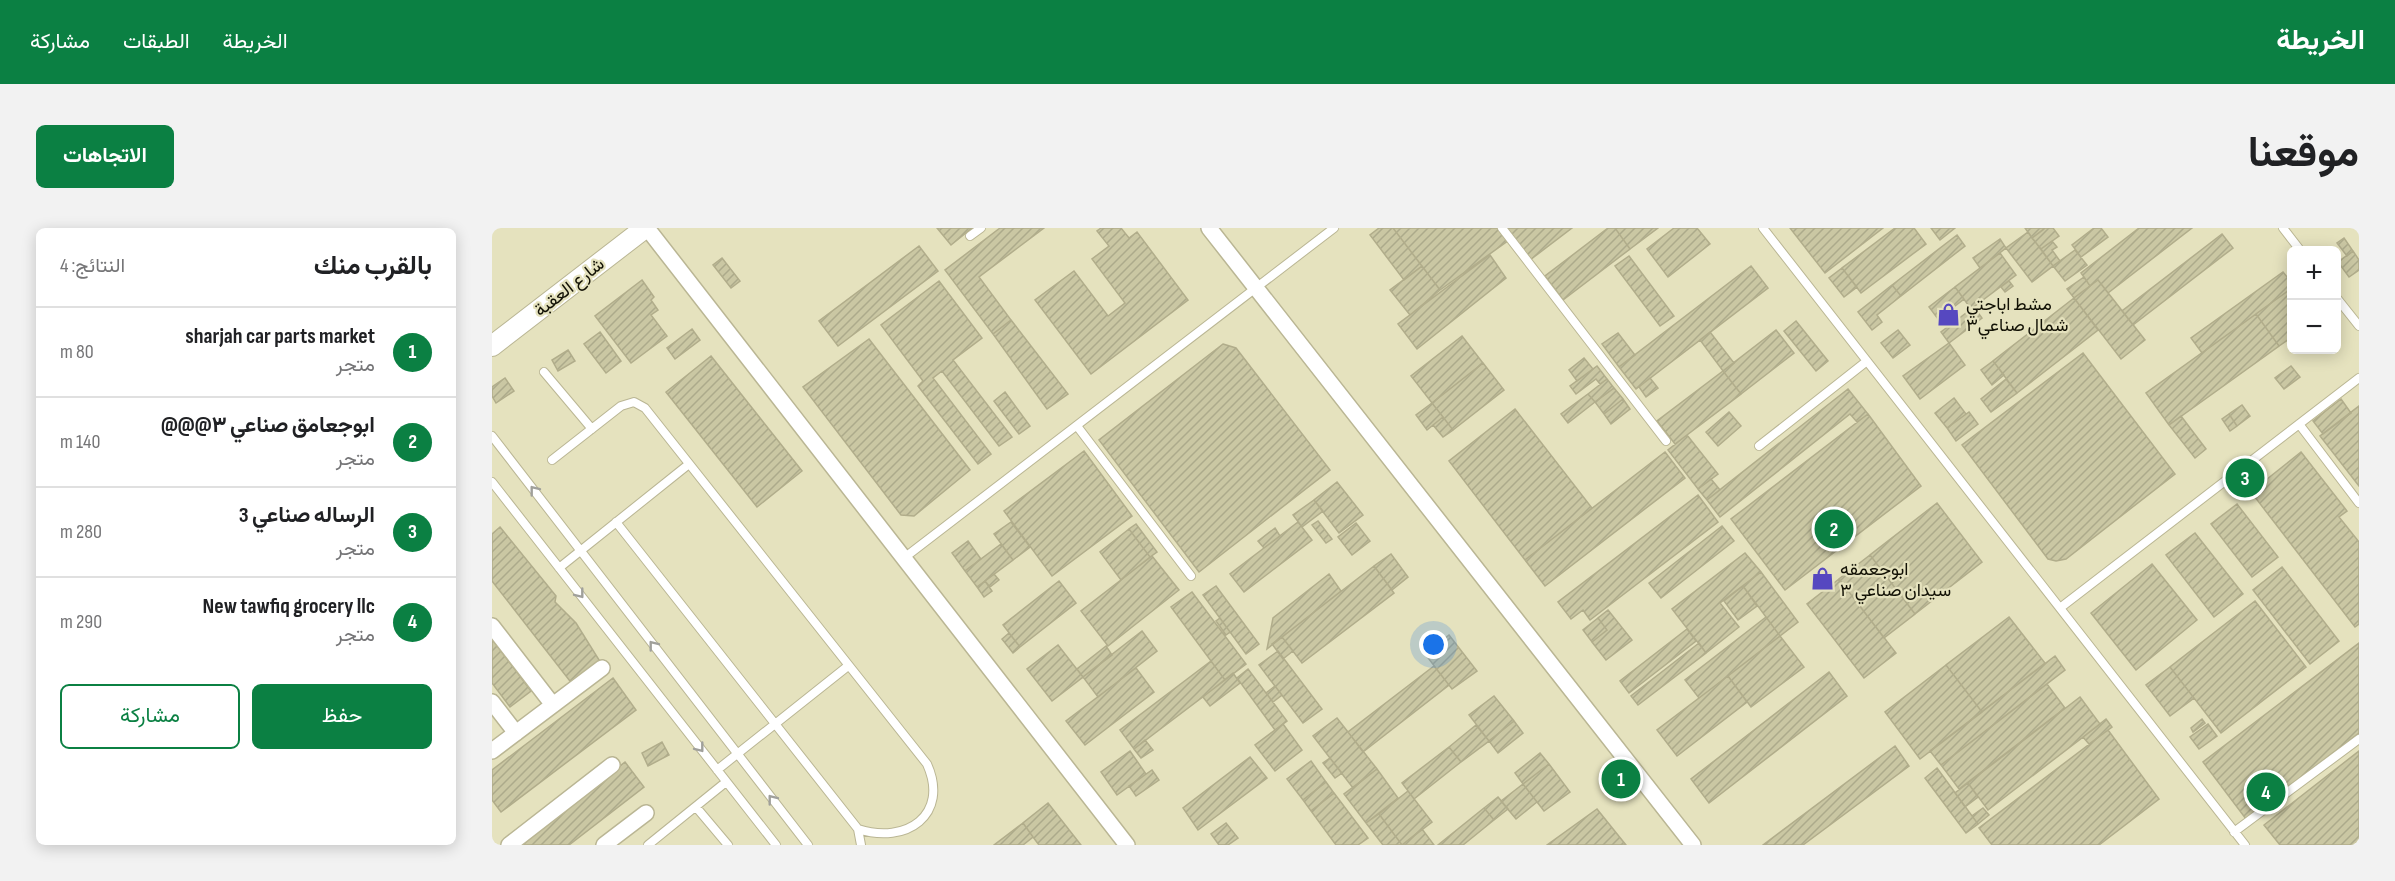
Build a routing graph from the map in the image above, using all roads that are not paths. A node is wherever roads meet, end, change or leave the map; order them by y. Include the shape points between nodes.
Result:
1 (646, 228) edge
2 (981, 228) edge
3 (1209, 228) edge
4 (1334, 228) edge
5 (1502, 228) edge
6 (1763, 228) edge
7 (2283, 228) edge
8 (970, 236) dead end
9 (2298, 246) edge
10 (1256, 288) junction
11 (2339, 300) edge
12 (2359, 326) edge
13 (493, 343) edge
14 (1867, 361) junction
15 (544, 372) dead end
16 (2359, 378) edge
17 (2299, 424) junction
18 (1077, 426) junction
19 (592, 429) junction
20 (492, 436) edge
21 (1666, 441) dead end
22 (1759, 446) dead end
23 (552, 460) dead end
24 (689, 464) junction
25 (492, 482) edge
26 (2359, 503) edge
27 (616, 522) junction
28 (580, 550) junction
29 (904, 558) junction
30 (559, 567) junction
31 (1191, 576) dead end
32 (2060, 608) junction
33 (492, 626) edge
34 (848, 666) junction
35 (602, 668) dead end
36 (492, 702) edge
37 (553, 705) junction
38 (775, 723) junction
39 (516, 733) junction
40 (2359, 739) edge
41 (492, 751) edge
42 (737, 754) junction
43 (612, 765) dead end
44 (717, 770) junction
45 (726, 782) junction
46 (696, 807) junction
47 (646, 813) dead end
48 (858, 829) junction
49 (2234, 832) junction
50 (509, 845) edge
51 (604, 845) edge
52 (648, 845) edge
53 (728, 845) edge
54 (776, 845) edge
55 (808, 845) edge
56 (861, 845) edge
57 (1127, 845) edge
58 (1693, 845) edge
59 (2245, 845) edge

1 - 13 street, شارع العقبة
1 - 29 street
2 - 8 lane
3 - 10 street
4 - 10 lane
5 - 21 lane
6 - 14 lane
7 - 9 lane
10 - 18 lane
10 - 58 street
11 - 12 lane
14 - 22 lane
14 - 32 lane
15 - 19 lane
16 - 17 lane
17 - 26 lane
17 - 32 lane
18 - 29 lane
18 - 31 lane
19 - 23 lane
19 - 24 lane via 627,402 640,404
28 -> 20 lane
24 - 27 lane
24 - 34 lane
25 - 30 lane
27 - 28 lane
27 - 38 lane
28 - 30 lane
42 -> 28 lane
29 - 57 street
30 -> 44 lane
32 - 49 lane
33 - 37 street
34 - 38 lane
34 - 48 lane via 927,764 935,793 932,808 913,831 900,837 878,837
35 - 37 street
36 - 39 street
37 - 39 street
38 - 42 lane
38 - 48 lane
39 - 41 street
40 - 49 lane
42 - 44 lane
55 -> 42 lane
43 - 50 street
44 - 45 lane
45 - 46 lane
45 - 54 lane
46 - 52 lane
46 - 53 lane
47 - 51 street
48 - 56 lane
49 - 59 lane

